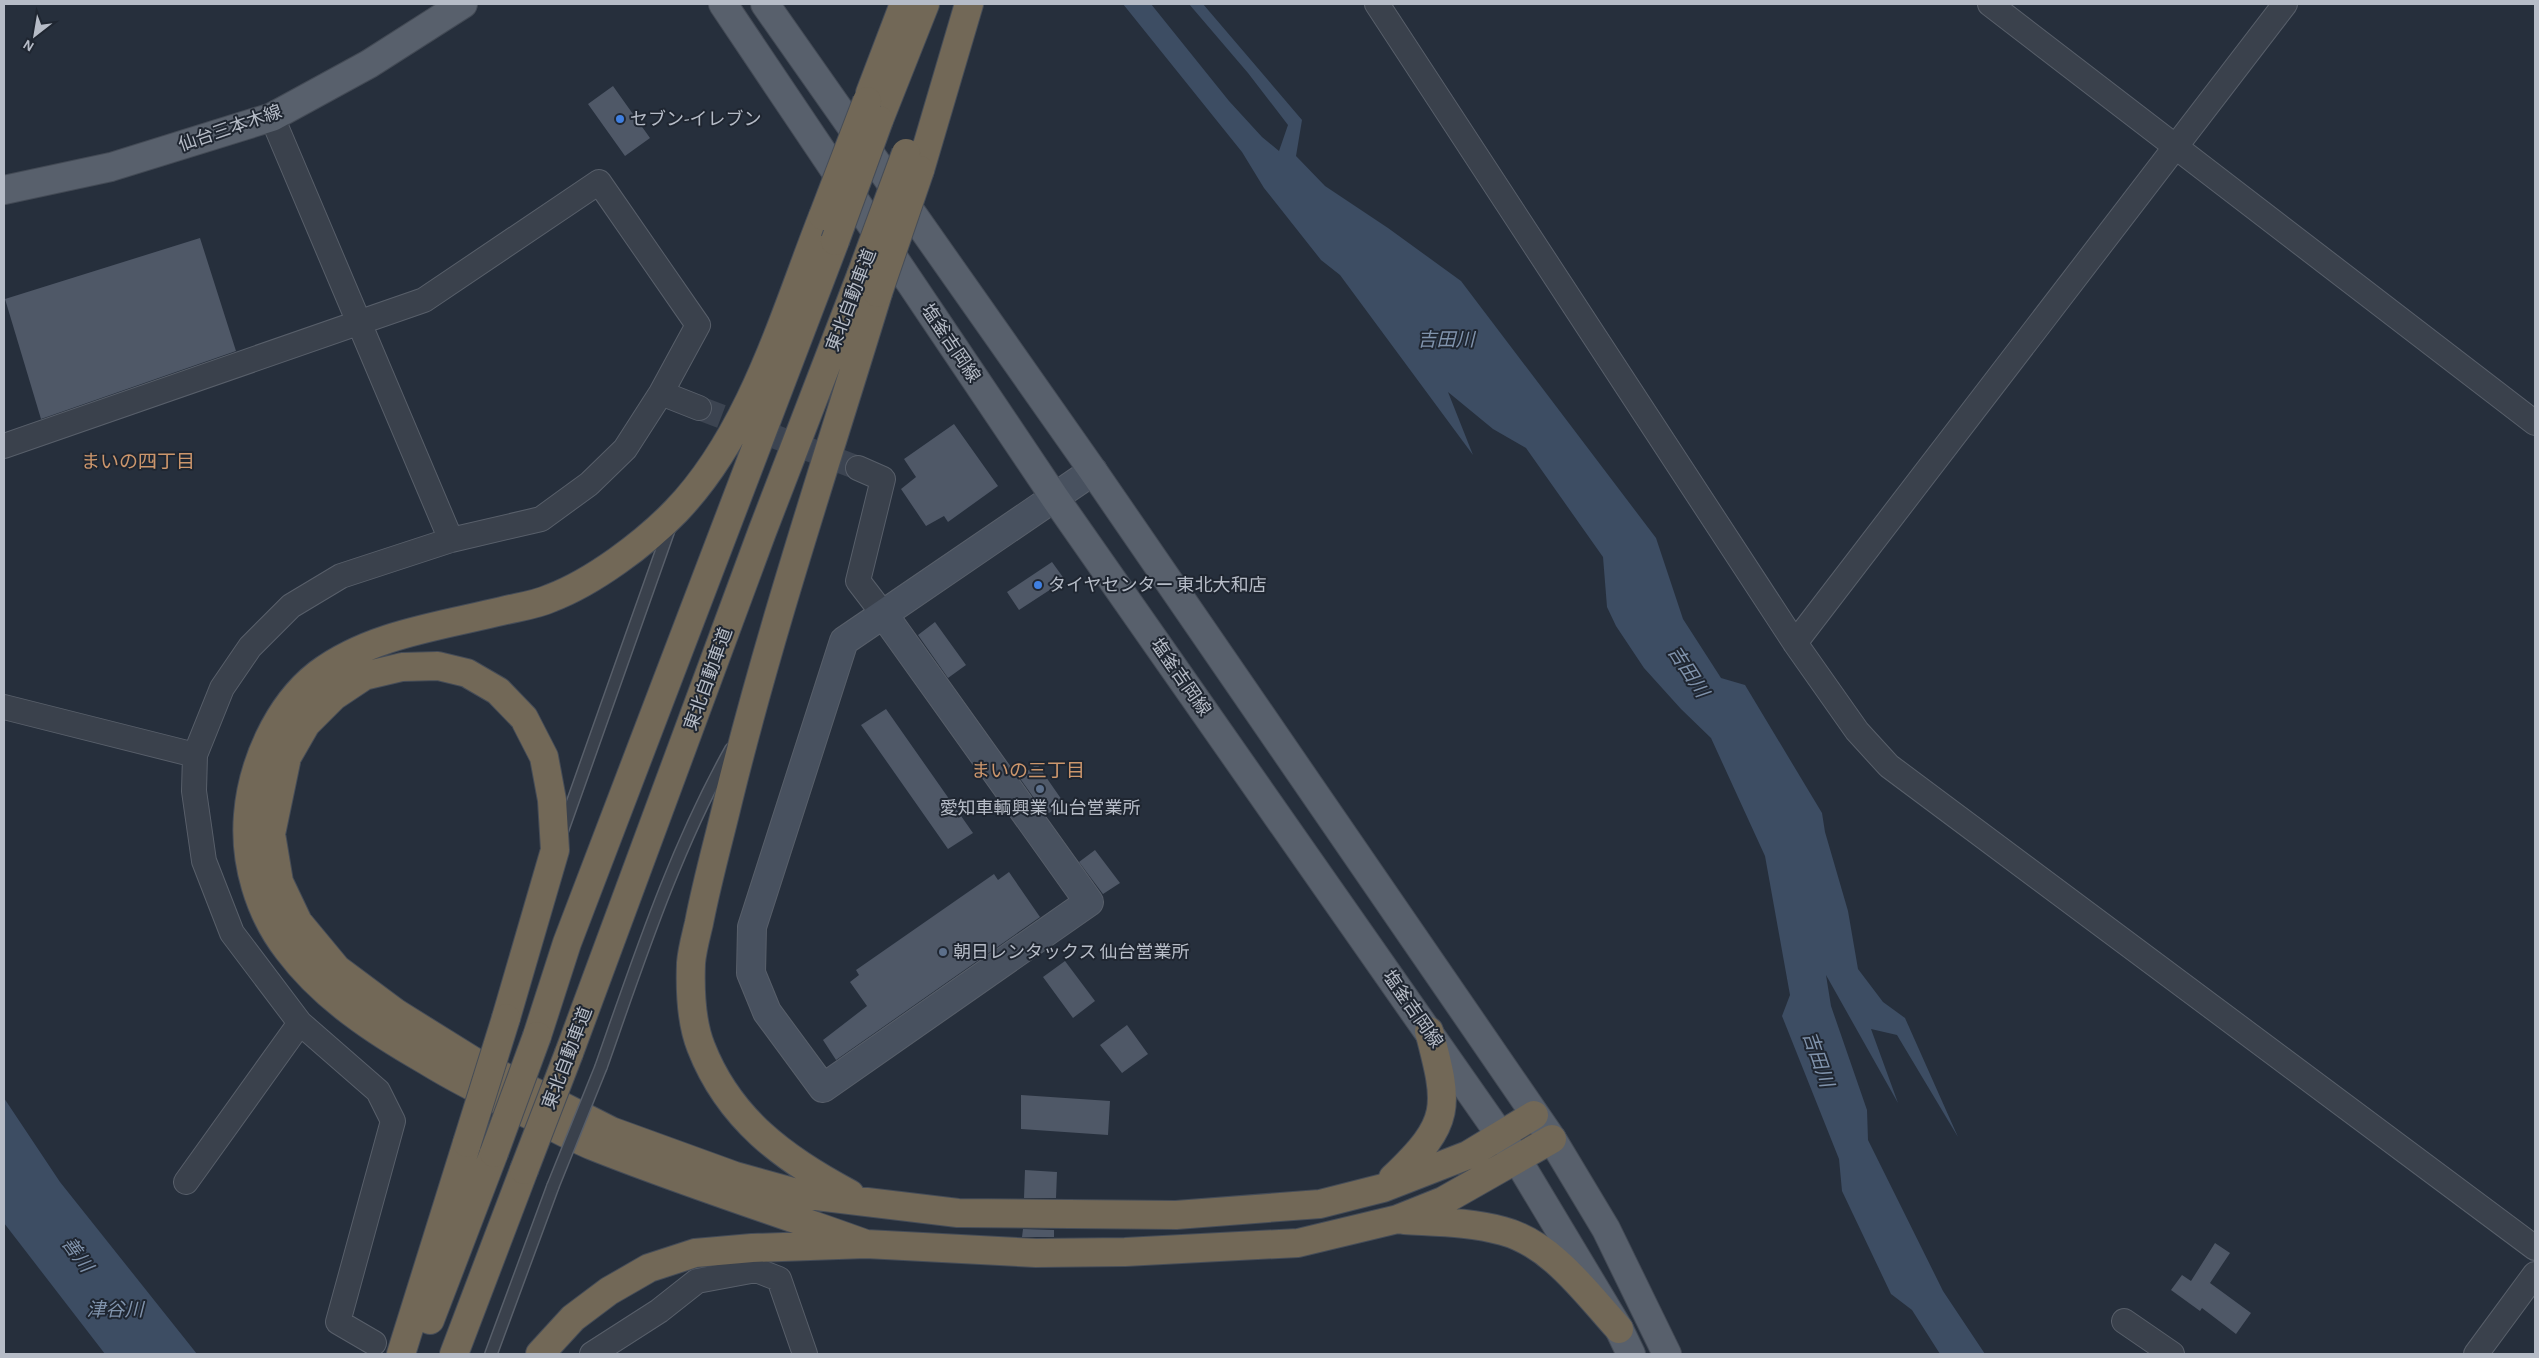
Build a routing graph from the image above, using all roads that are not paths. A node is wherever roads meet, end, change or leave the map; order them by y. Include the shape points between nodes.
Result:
1 (463, 4) edge
2 (723, 4) edge
3 (765, 4) edge
4 (904, 4) edge
5 (925, 4) edge
6 (964, 4) edge
7 (969, 4) edge
8 (1377, 4) edge
9 (1990, 4) edge
10 (2285, 4) edge
11 (873, 111) junction
12 (272, 117) junction
13 (2176, 148) junction
14 (912, 162) junction
15 (4, 190) edge
16 (870, 284) junction
17 (359, 324) junction
18 (661, 393) junction
19 (699, 408) tunnel mouth
20 (2535, 423) edge
21 (4, 446) edge
22 (858, 468) tunnel mouth
23 (1093, 471) junction
24 (1055, 498) junction
25 (675, 512) junction
26 (451, 540) junction
27 (884, 615) junction
28 (1795, 643) junction
29 (4, 707) edge
30 (749, 716) junction
31 (195, 755) junction
32 (555, 850) junction
33 (300, 1023) junction
34 (1429, 1031) junction
35 (1534, 1115) junction
36 (1500, 1134) junction
37 (1552, 1139) junction
38 (1517, 1159) junction
39 (186, 1182) dead end
40 (1383, 1188) junction
41 (866, 1203) junction
42 (1398, 1219) junction
43 (866, 1244) junction
44 (2535, 1248) edge
45 (2535, 1274) edge
46 (2124, 1321) dead end
47 (1619, 1328) junction
48 (374, 1343) dead end
49 (402, 1354) edge
50 (418, 1354) edge
51 (454, 1354) edge
52 (490, 1354) edge
53 (540, 1354) edge
54 (592, 1354) edge
55 (805, 1354) edge
56 (1631, 1354) edge
57 (1667, 1354) edge
58 (2172, 1354) edge
59 (2476, 1354) edge

1 - 12 main road, 仙台三本木線 via 368,64
2 - 24 main road, 塩釜吉岡線
3 - 23 main road
4 - 11 highway
5 - 11 highway, 東北自動車道
6 - 14 highway, 東北自動車道
7 - 14 highway
8 - 28 street
9 - 13 street
10 - 13 street
11 - 25 highway, bridge via 823,216 760,376 734,432 712,467
11 - 50 highway, 東北自動車道, bridge via 835,241 567,943 537,1036
12 - 15 main road, 仙台三本木線 via 112,167
12 - 17 street
13 - 20 street
13 - 28 street
14 - 16 highway, 東北自動車道, bridge
16 - 30 highway
16 - 51 highway, 東北自動車道, bridge via 759,542
17 - 18 street via 424,300 599,182 698,325
17 - 21 street
17 - 26 street
18 - 19 street
18 - 26 street via 625,449 589,484 542,519
22 - 27 street via 883,478 858,580
23 - 24 street
23 - 35 main road
24 - 27 street
24 - 34 main road, 塩釜吉岡線
25 - 32 lane
25 - 43 highway via 589,580 548,600 360,649 316,676 287,708 265,743 250,787 246,830 252,876 266,912 286,949 319,985 378,1033 461,1081 591,1145
26 - 31 street via 342,576 291,606 250,647 222,688
27 - 27 street via 844,641 752,927 751,974 767,1012 823,1088 1088,902
28 - 44 street via 1857,731 1889,766
29 - 31 street
30 - 41 highway via 691,961 692,1003 700,1045 718,1084 740,1115 774,1147 814,1175
30 - 52 lane, bridge via 704,797 643,946 601,1066
31 - 33 street via 194,792 204,860 232,933
32 - 41 highway via 552,800 544,758 524,718 498,691 467,673 438,666 402,667 364,676 334,696 306,724 287,758 271,834 278,882 298,922 337,969 396,1013 473,1061 611,1131 734,1176 800,1194
32 - 49 highway, bridge
33 - 39 street
33 - 48 street via 378,1091 392,1121 338,1322
34 - 36 main road, 塩釜吉岡線
34 - 40 highway via 1442,1078 1439,1122 1422,1151
35 - 36 highway
35 - 37 main road
36 - 38 main road, 塩釜吉岡線
36 - 40 highway via 1468,1155
37 - 38 highway
37 - 57 main road via 1606,1229
38 - 42 highway via 1442,1201
38 - 47 main road, 塩釜吉岡線
40 - 41 highway via 1320,1204 1176,1215 958,1213
42 - 43 highway via 1298,1243 1125,1252 1036,1253
42 - 47 highway via 1465,1224 1504,1231 1526,1241 1555,1260
43 - 53 highway via 695,1253 650,1268 609,1291 573,1318
45 - 59 street
46 - 58 street
47 - 56 main road, 塩釜吉岡線
54 - 55 street via 659,1311 697,1281 756,1270 779,1280

